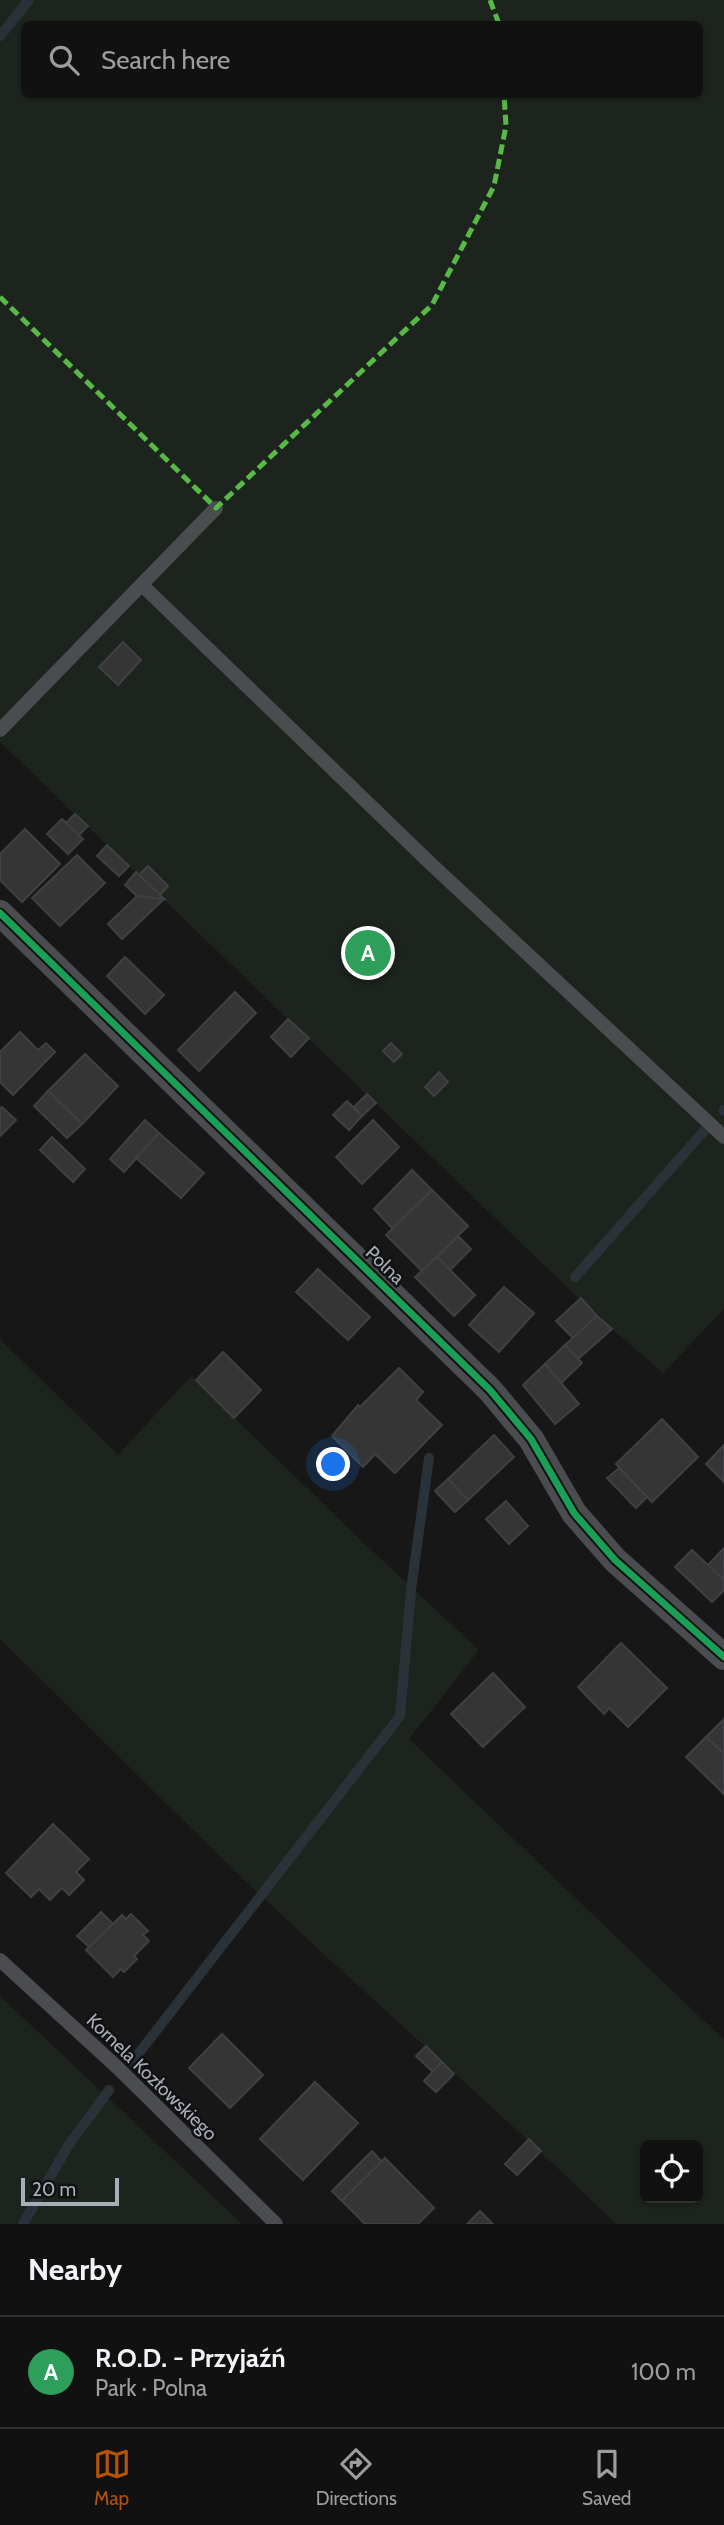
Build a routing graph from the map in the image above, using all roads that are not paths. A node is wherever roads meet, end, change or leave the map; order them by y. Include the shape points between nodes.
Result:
1 (216, 508) dead end
2 (142, 584) junction
3 (0, 730) edge
4 (0, 913) edge
5 (724, 1136) edge
6 (724, 1657) edge
7 (0, 1960) edge
8 (276, 2224) edge

1 - 2 lane
2 - 3 lane
2 - 5 lane via 430,863
4 - 6 street, Polna via 491,1390 531,1438 582,1523 615,1560
7 - 8 lane, Kornela Kozłowskiego via 118,2068

